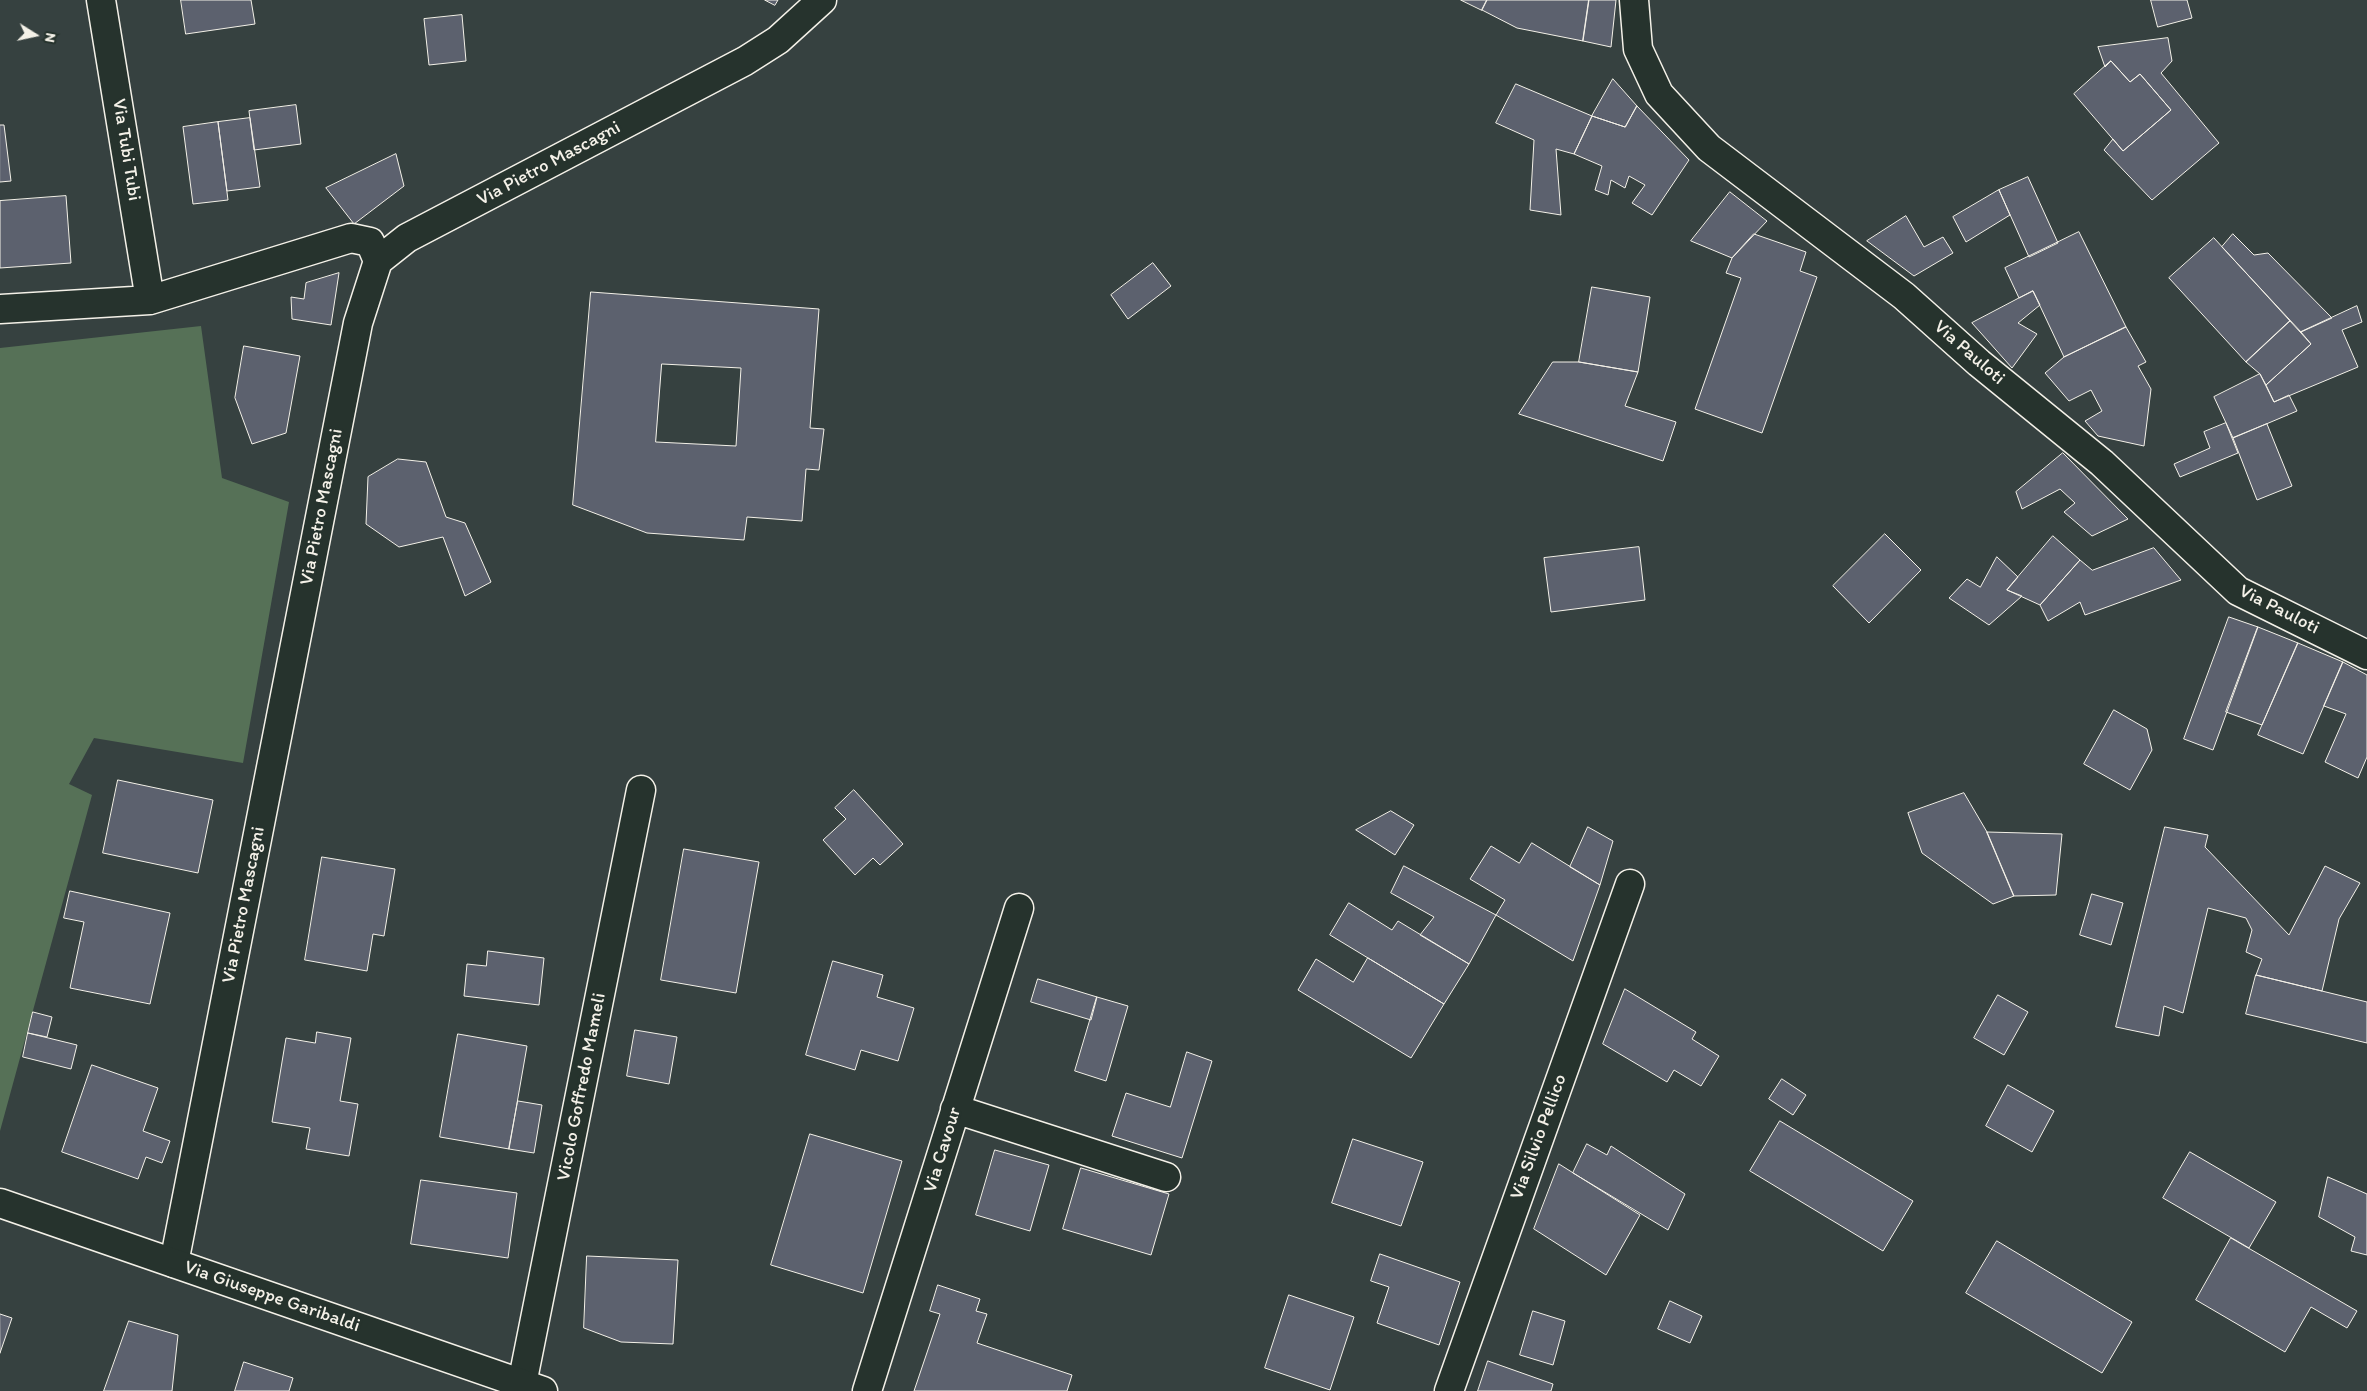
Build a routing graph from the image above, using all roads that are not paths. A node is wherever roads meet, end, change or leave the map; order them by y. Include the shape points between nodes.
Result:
1 (100, 0) edge
2 (822, 0) edge
3 (1634, 0) edge
4 (378, 261) junction
5 (150, 300) junction
6 (0, 309) edge
7 (2367, 655) edge
8 (641, 790) dead end
9 (1630, 884) dead end
10 (1019, 908) dead end
11 (955, 1110) junction
12 (1166, 1177) dead end
13 (0, 1203) edge
14 (174, 1263) junction
15 (533, 1387) edge
16 (867, 1391) edge
17 (1449, 1391) edge

1 - 5 street, Via Tubi Tubi
2 - 4 street, Via Pietro Mascagni via 778,40 745,61 407,238
3 - 7 street, Via Pauloti via 1638,49 1658,94 1709,148 1904,296 2102,463 2238,591
4 - 5 street via 370,242 351,238
4 - 14 street, Via Pietro Mascagni via 356,332
5 - 6 street
8 - 15 street, Vicolo Goffredo Mameli
9 - 17 street, Via Silvio Pellico
10 - 11 street, Via Cavour
11 - 12 street
11 - 16 street, Via Cavour
13 - 14 street, Via Giuseppe Garibaldi
14 - 15 street, Via Giuseppe Garibaldi

